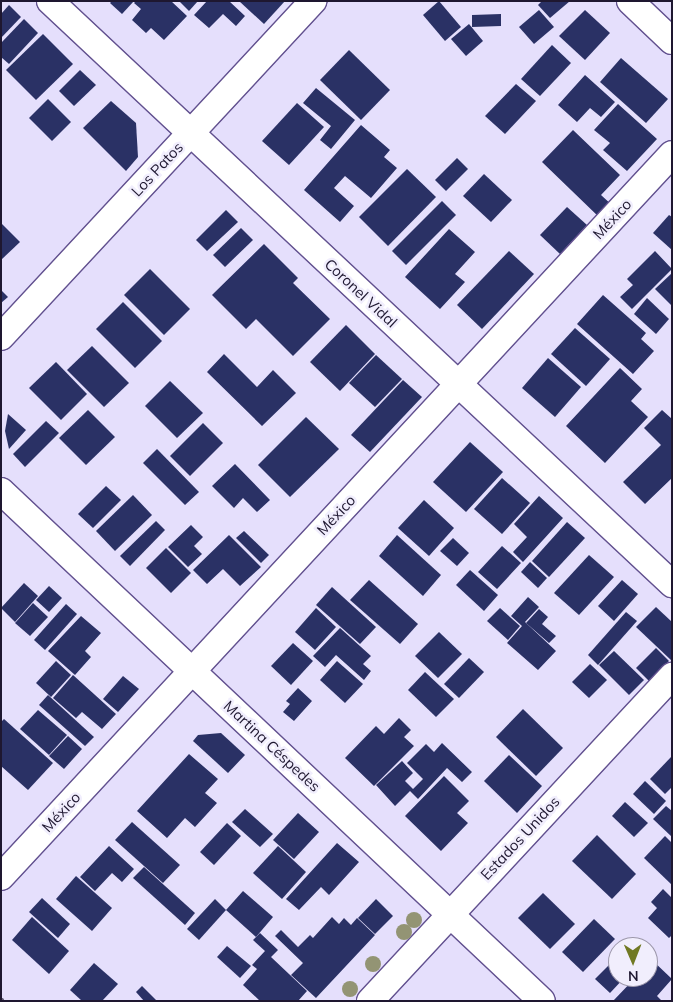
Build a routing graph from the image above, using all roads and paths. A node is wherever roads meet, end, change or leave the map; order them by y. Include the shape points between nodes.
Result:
1 (50, 1) edge
2 (312, 1) edge
3 (630, 1) edge
4 (672, 41) edge
5 (190, 133) junction
6 (672, 154) edge
7 (1, 336) edge
8 (458, 384) junction
9 (1, 491) edge
10 (672, 584) edge
11 (192, 671) junction
12 (672, 676) edge
13 (1, 877) edge
14 (450, 914) junction
15 (370, 1001) edge
16 (542, 1001) edge

1 - 5 street, Coronel Vidal
2 - 5 street, Los Patos
3 - 4 street
5 - 7 street, Los Patos
5 - 8 street, Coronel Vidal
6 - 8 street, México
8 - 10 street, Coronel Vidal
8 - 11 street, México
9 - 11 street, Martina Céspedes
11 - 13 street, México
11 - 14 street, Martina Céspedes
12 - 14 street, Estados Unidos
14 - 15 street, Estados Unidos
14 - 16 street, Martina Céspedes

